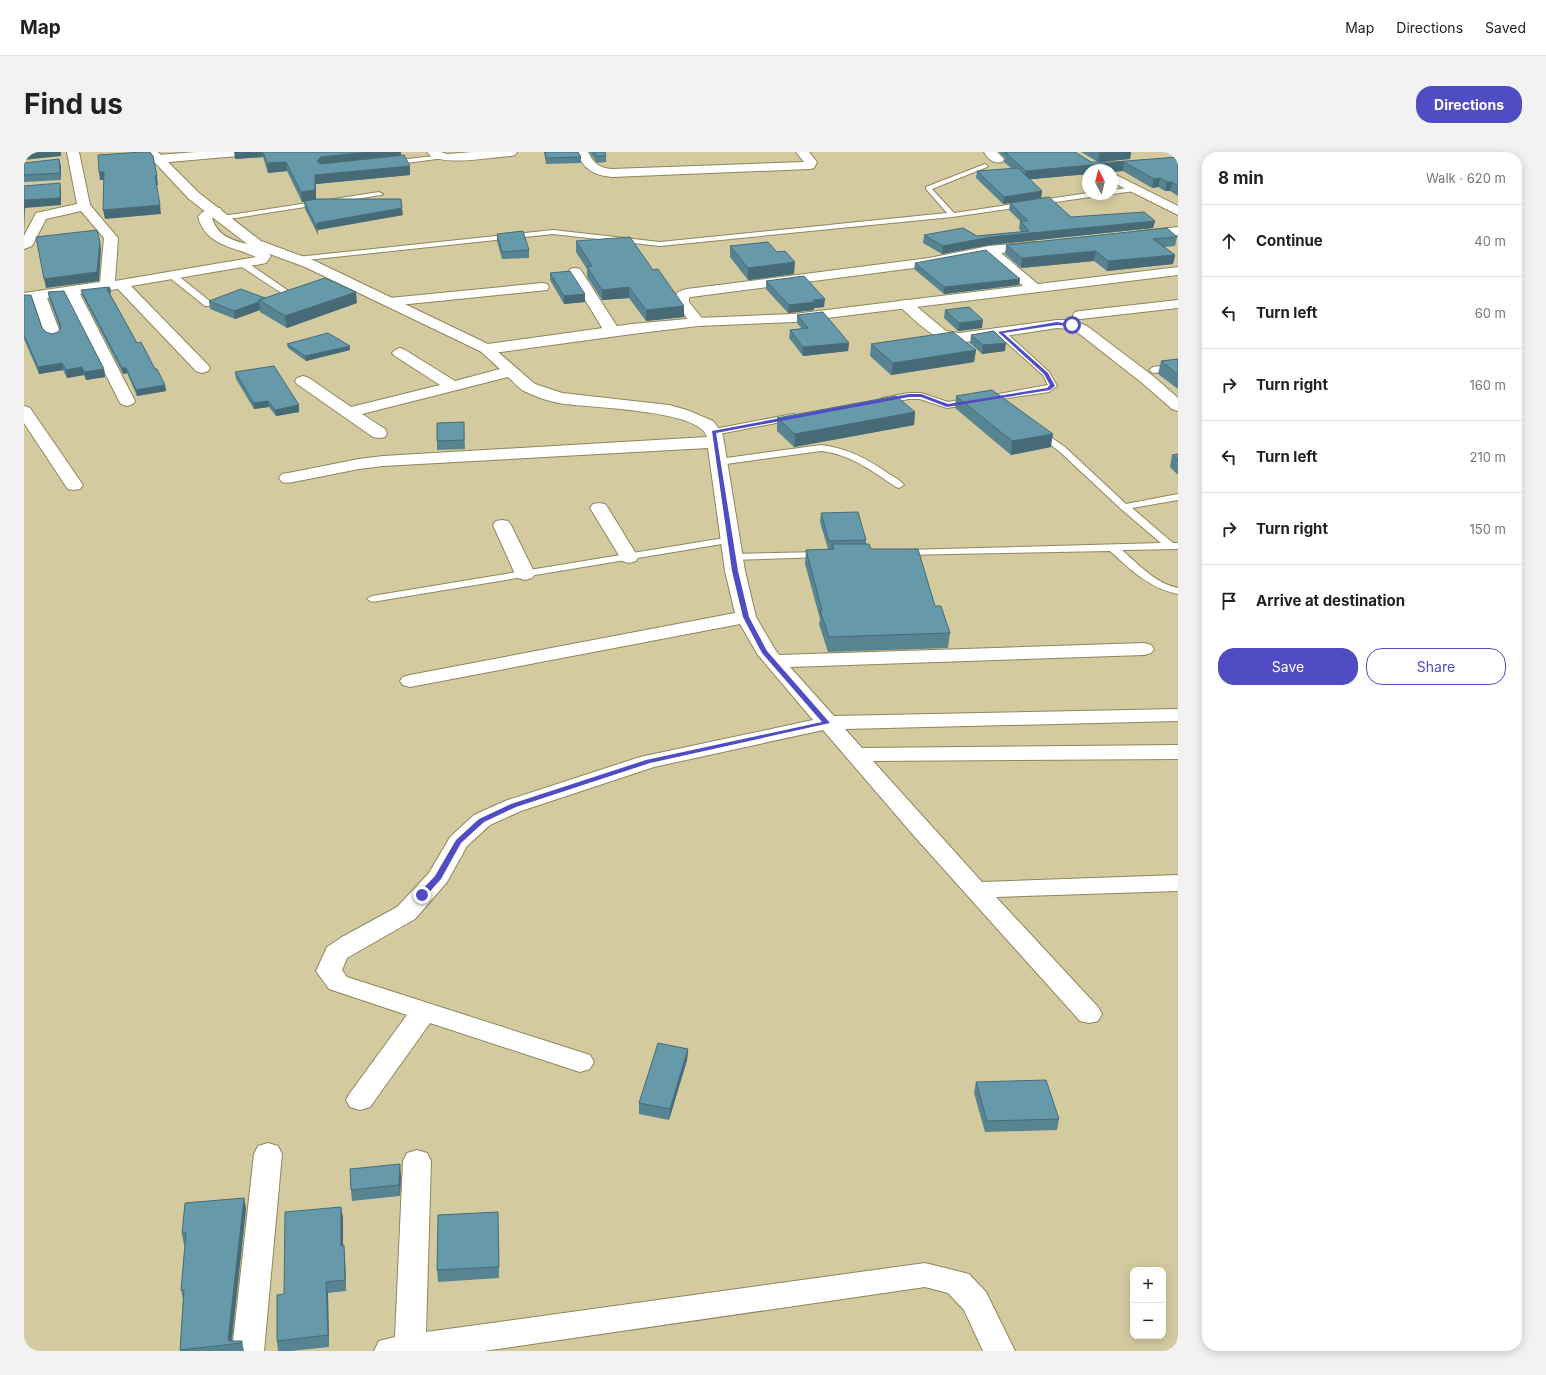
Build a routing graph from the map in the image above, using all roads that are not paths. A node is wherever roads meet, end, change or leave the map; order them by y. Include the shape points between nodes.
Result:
1 (238, 152) edge
2 (511, 152) edge
3 (582, 152) edge
4 (802, 152) edge
5 (437, 155) edge
6 (74, 156) edge
7 (154, 156) edge
8 (60, 161) edge
9 (384, 163) edge
10 (985, 166) dead end
11 (1118, 175) edge
12 (79, 184) junction
13 (64, 185) dead end
14 (1135, 189) junction
15 (1118, 191) edge
16 (379, 194) dead end
17 (1082, 196) edge
18 (84, 206) junction
19 (1175, 208) edge
20 (219, 214) junction
21 (952, 215) junction
22 (1178, 231) edge
23 (1131, 236) edge
24 (24, 245) edge
25 (1044, 245) edge
26 (989, 250) junction
27 (297, 259) junction
28 (242, 263) junction
29 (1178, 271) edge
30 (575, 272) dead end
31 (173, 276) junction
32 (114, 285) junction
33 (542, 286) dead end
34 (1034, 288) junction
35 (71, 291) junction
36 (289, 294) edge
37 (39, 295) junction
38 (24, 298) edge
39 (389, 302) junction
40 (208, 304) dead end
41 (905, 304) junction
42 (1178, 304) edge
43 (1080, 315) dead end
44 (698, 322) junction
45 (612, 331) junction
46 (1000, 332) junction
47 (54, 335) edge
48 (486, 349) junction
49 (400, 353) dead end
50 (1178, 366) edge
51 (202, 368) dead end
52 (1153, 370) dead end
53 (512, 371) junction
54 (303, 381) dead end
55 (454, 386) junction
56 (987, 399) junction
57 (127, 401) dead end
58 (870, 403) edge
59 (1178, 406) edge
60 (1006, 407) edge
61 (24, 411) edge
62 (350, 412) junction
63 (800, 416) edge
64 (1031, 425) edge
65 (379, 433) dead end
66 (714, 437) junction
67 (719, 462) junction
68 (288, 478) dead end
69 (74, 485) dead end
70 (899, 485) dead end
71 (1178, 497) edge
72 (1124, 507) junction
73 (599, 508) dead end
74 (502, 524) dead end
75 (1175, 547) edge
76 (1113, 548) junction
77 (732, 549) junction
78 (891, 553) edge
79 (836, 555) edge
80 (630, 557) junction
81 (525, 574) junction
82 (1178, 591) edge
83 (372, 599) dead end
84 (746, 617) junction
85 (1144, 649) dead end
86 (773, 661) junction
87 (410, 681) dead end
88 (1178, 715) edge
89 (827, 723) junction
90 (1178, 752) edge
91 (855, 755) junction
92 (1178, 883) edge
93 (977, 890) junction
94 (424, 1011) junction
95 (1089, 1014) dead end
96 (580, 1062) dead end
97 (360, 1100) dead end
98 (268, 1154) dead end
99 (416, 1161) dead end
100 (400, 1350) edge
101 (248, 1351) edge
102 (999, 1351) edge

1 - 7 street
2 - 5 street via 453,158
3 - 4 street via 586,161 595,170 603,173 811,164
5 - 9 lane
6 - 8 street
6 - 12 street
7 - 20 street via 194,196
10 - 21 lane via 928,188
11 - 14 street
12 - 13 street
12 - 18 street
14 - 15 lane
14 - 19 street
16 - 20 lane
17 - 21 lane
18 - 24 street via 41,216
18 - 32 street via 111,238
20 - 27 street via 256,244
20 - 28 street via 204,217 214,235 264,256 261,260
21 - 27 lane via 660,244 553,232
22 - 23 street
25 - 26 street
26 - 34 street
26 - 44 street via 929,262 687,293 682,297 682,302
27 - 39 street
28 - 31 street
28 - 36 lane
29 - 34 street
30 - 45 street
31 - 32 street
31 - 40 lane
32 - 35 street
32 - 51 street
33 - 39 street
34 - 41 street
35 - 37 street
35 - 57 street
37 - 38 street
37 - 47 street
39 - 48 street
41 - 44 street via 794,318
41 - 46 street via 948,337 959,338
42 - 43 street
44 - 45 street
45 - 48 street
46 - 56 lane via 1046,374 1053,386
46 - 59 street via 1057,324 1082,329
48 - 53 street
49 - 55 street
50 - 52 lane
53 - 55 street
53 - 66 street via 529,387 559,398 676,412 709,426
54 - 62 street
55 - 62 street
56 - 58 lane via 947,405 921,396 909,396
56 - 60 lane
61 - 69 street
62 - 65 street
63 - 66 lane
64 - 72 lane via 1062,449
66 - 67 street
66 - 68 street via 382,461
67 - 70 lane via 833,448 854,456
67 - 77 street
71 - 72 lane
72 - 75 lane
73 - 80 street
74 - 81 street
75 - 76 lane
76 - 78 lane
76 - 82 lane via 1153,582 1169,590
77 - 79 lane
77 - 80 lane
77 - 84 street
80 - 81 lane
81 - 83 lane
84 - 86 street via 765,652
84 - 87 street
85 - 86 street
86 - 89 street
88 - 89 street
89 - 91 street
89 - 94 street via 648,762 514,806 482,820 458,842 438,877 406,913 336,953 329,971 338,983
90 - 91 street
91 - 93 street
92 - 93 street
93 - 95 street
94 - 96 street
94 - 97 street
98 - 101 street
99 - 100 street
100 - 102 street via 925,1275 958,1283 975,1301

